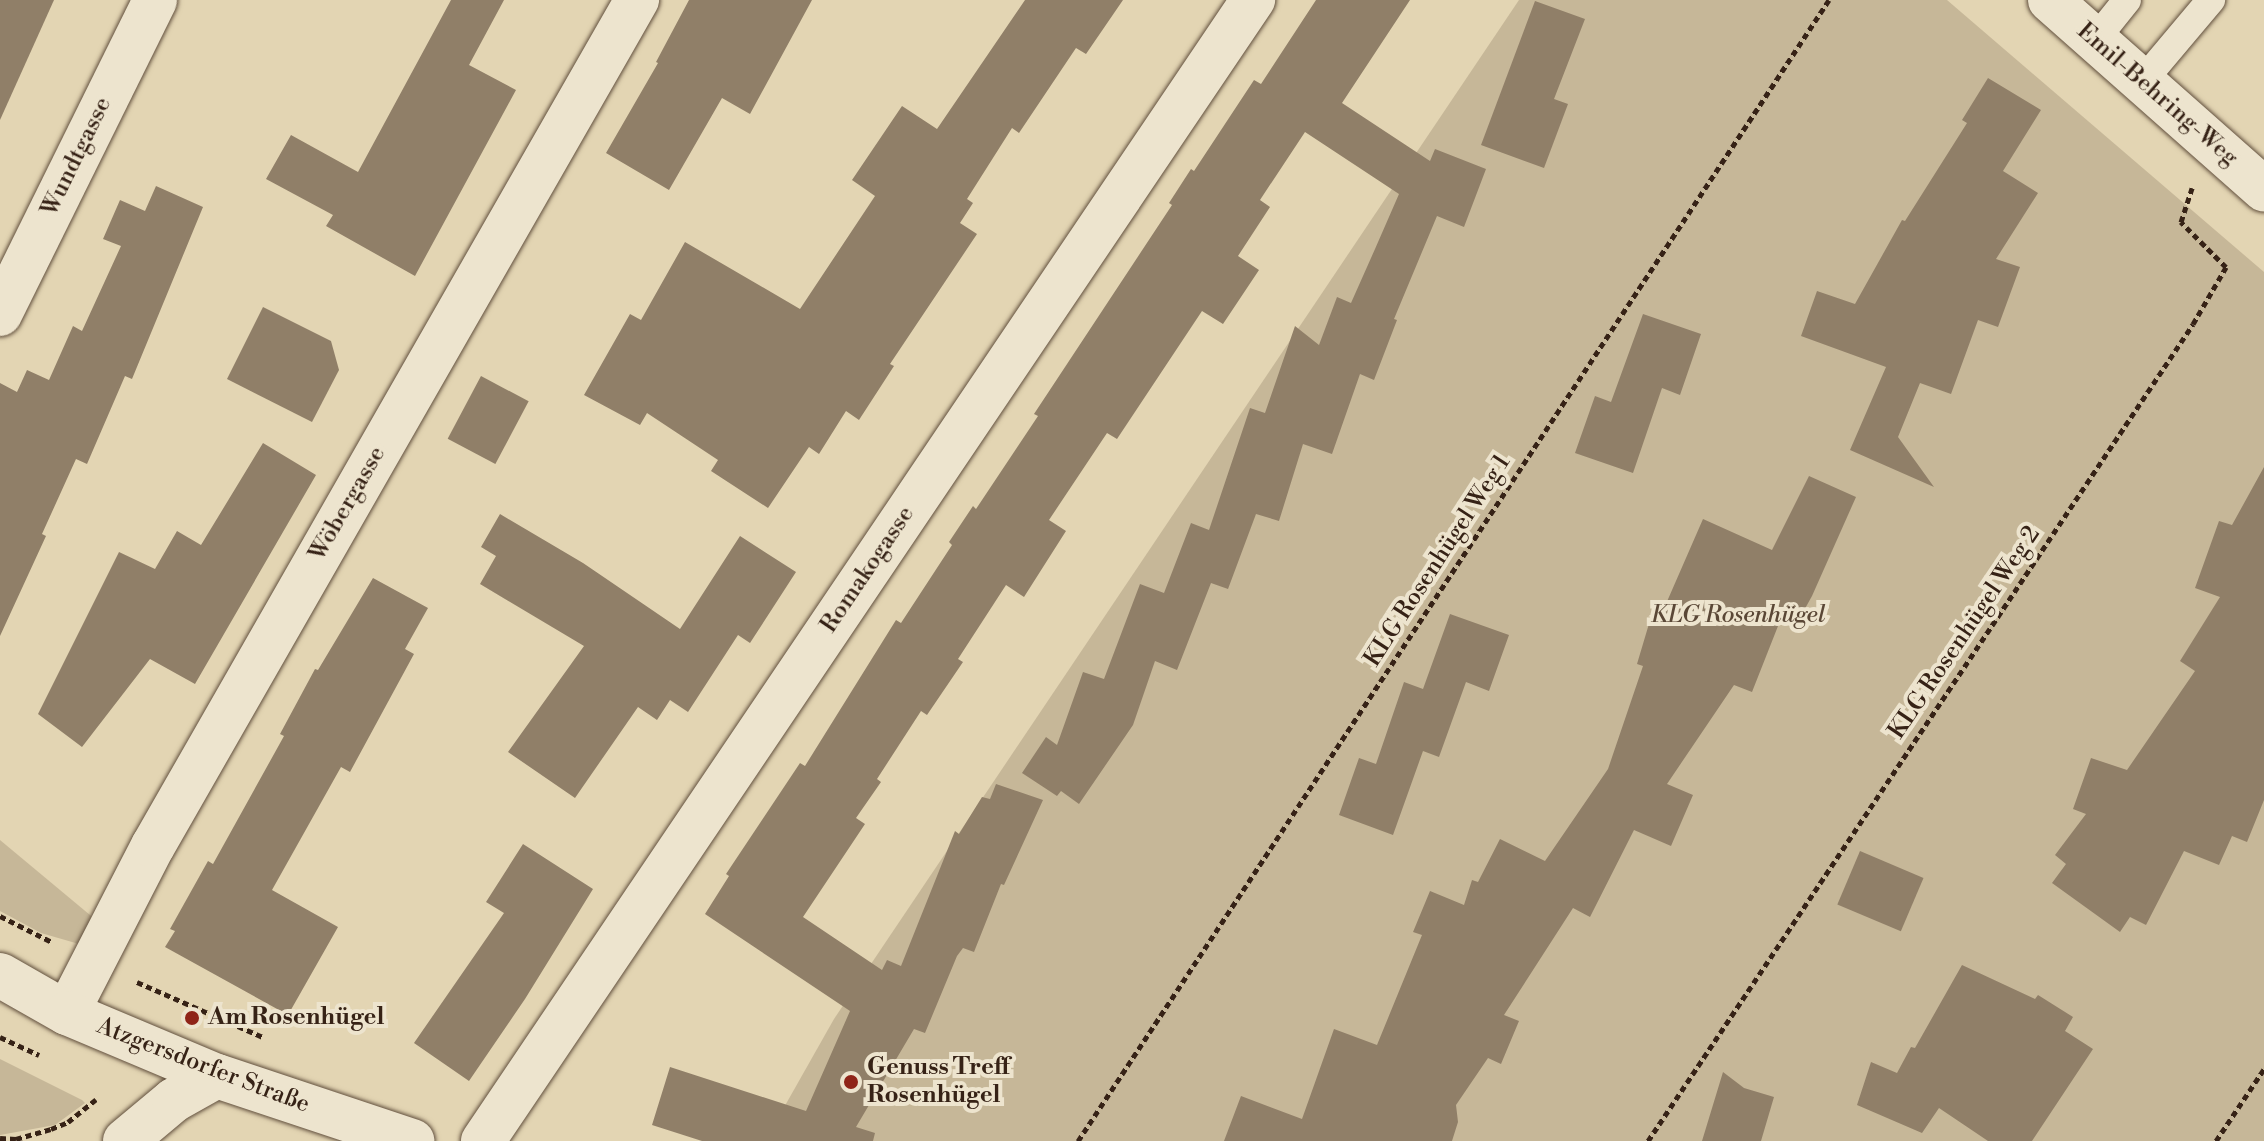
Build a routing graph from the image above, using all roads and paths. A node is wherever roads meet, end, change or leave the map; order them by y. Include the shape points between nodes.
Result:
1 (155, 0) edge
2 (637, 0) edge
3 (1253, 0) edge
4 (1829, 0) edge
5 (2050, 0) edge
6 (2127, 0) edge
7 (2211, 0) edge
8 (2095, 40) junction
9 (2141, 83) junction
10 (2207, 139) junction
11 (2264, 189) edge
12 (0, 314) edge
13 (0, 916) edge
14 (61, 945) dead end
15 (0, 975) edge
16 (67, 1013) junction
17 (2264, 1069) edge
18 (217, 1076) junction
19 (104, 1092) dead end
20 (0, 1138) edge
21 (125, 1141) edge
22 (412, 1141) edge
23 (483, 1141) edge
24 (1078, 1141) edge
25 (1648, 1141) edge
26 (2216, 1141) edge

1 - 12 street, Wundtgasse
2 - 16 street, Wöbergasse via 153,846
3 - 23 street, Romakogasse
4 - 24 path, KLG Rosenhügel Weg 1
5 - 8 street, Emil-Behring-Weg
6 - 8 lane
7 - 9 lane
8 - 9 street, Emil-Behring-Weg
9 - 10 street, Emil-Behring-Weg
10 - 11 street, Emil-Behring-Weg
10 - 25 path, KLG Rosenhügel Weg 2 via 2181,222 2226,267
13 - 14 path
15 - 16 street, Atzgersdorfer Straße
16 - 18 street, Atzgersdorfer Straße
17 - 26 path
18 - 21 street via 174,1100
18 - 22 street, Atzgersdorfer Straße
19 - 20 path via 68,1122 16,1139

